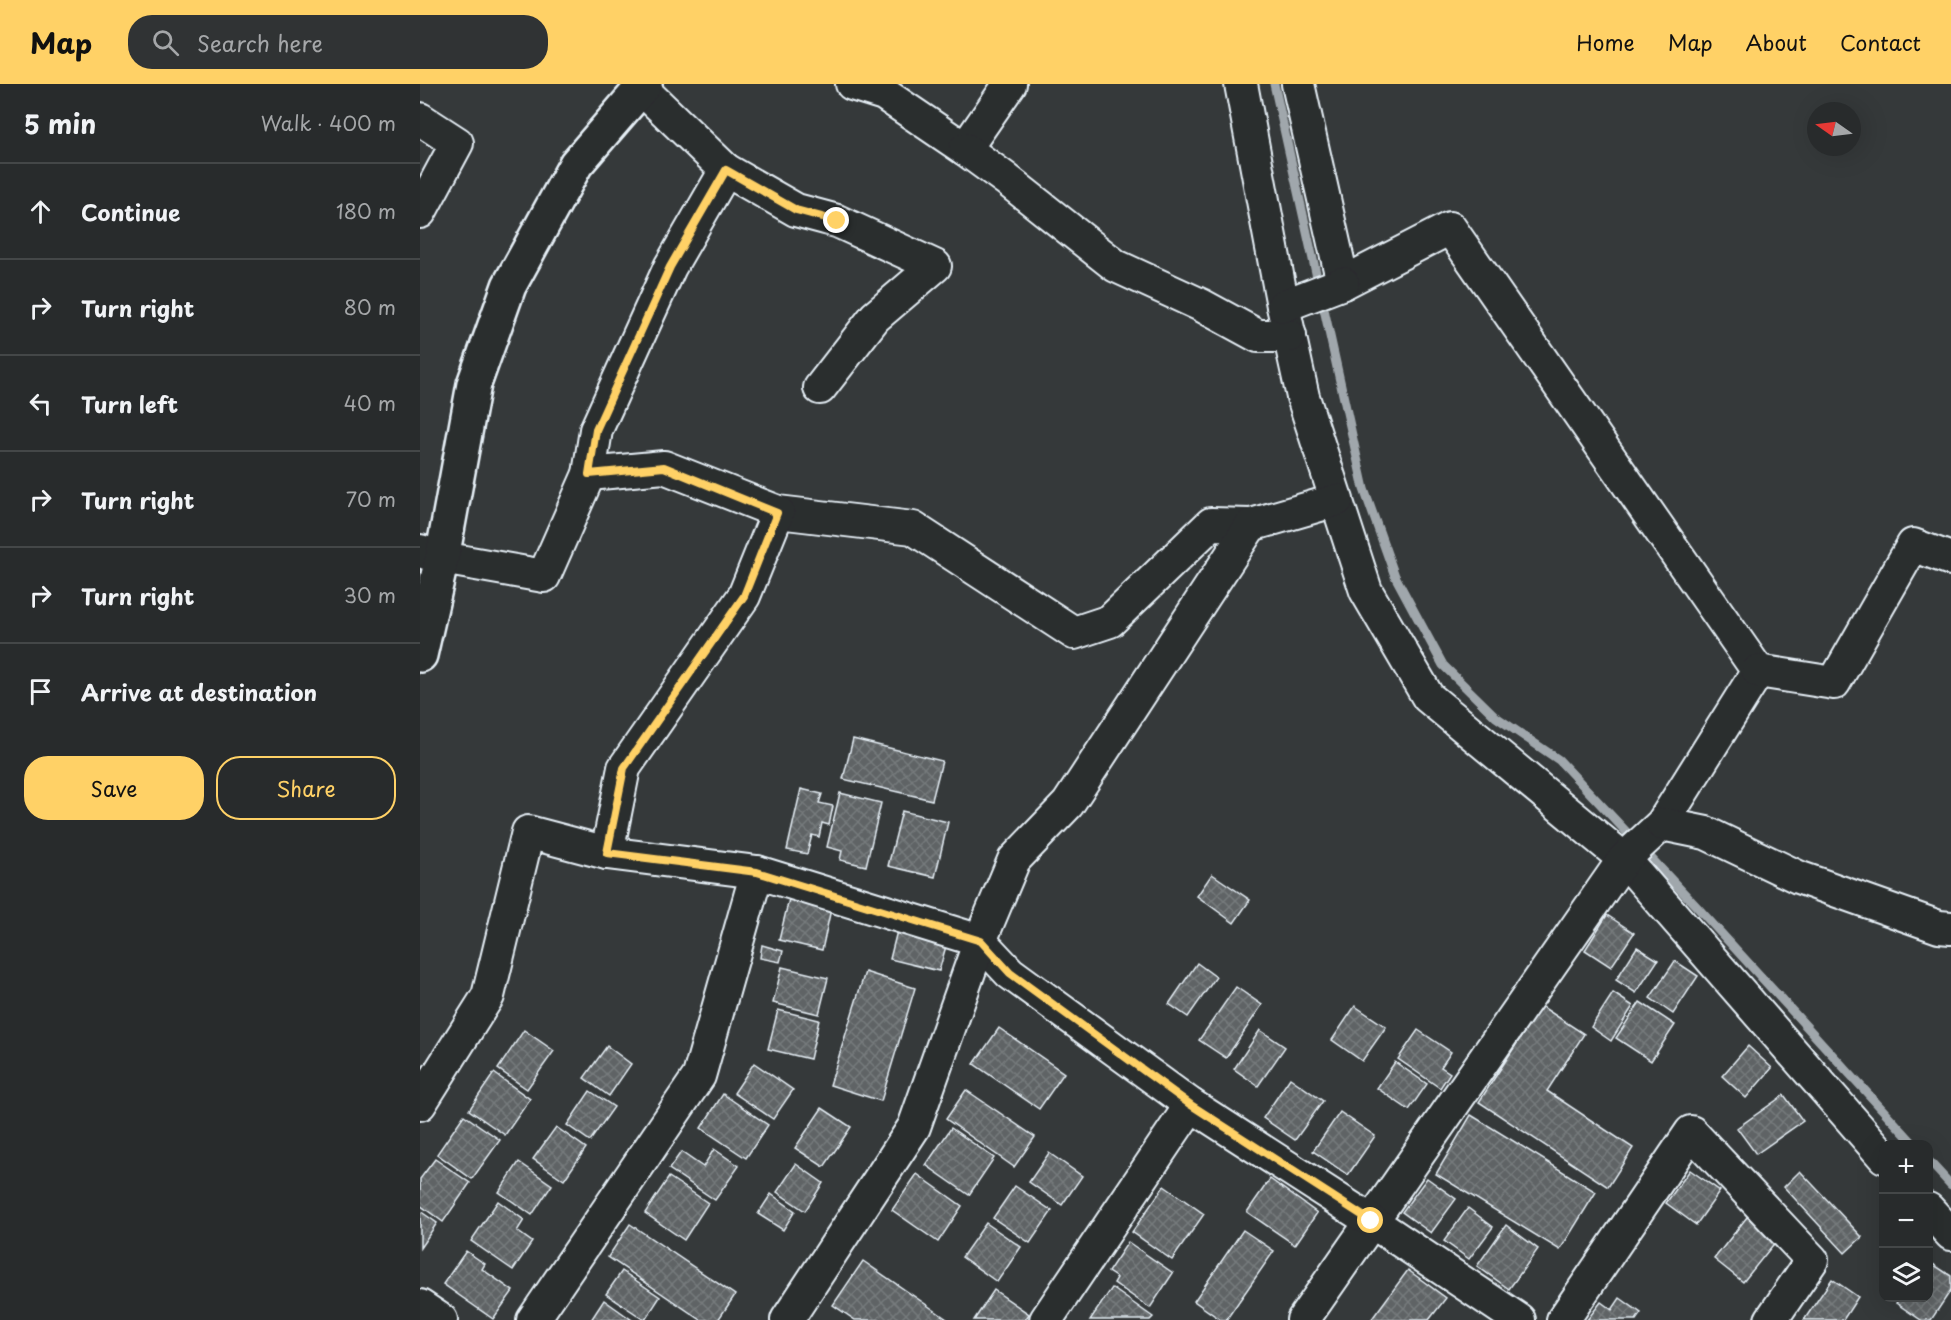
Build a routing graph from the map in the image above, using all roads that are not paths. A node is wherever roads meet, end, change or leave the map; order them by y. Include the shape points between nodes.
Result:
1 (852, 84) edge
2 (1010, 84) edge
3 (1241, 84) edge
4 (1298, 84) edge
5 (643, 86) edge
6 (420, 119) edge
7 (965, 149) junction
8 (726, 170) junction
9 (420, 212) edge
10 (1343, 283) junction
11 (1283, 306) junction
12 (1290, 336) junction
13 (820, 388) dead end
14 (589, 474) junction
15 (1337, 500) junction
16 (777, 513) junction
17 (1251, 525) junction
18 (431, 555) edge
19 (1951, 559) edge
20 (420, 656) edge
21 (1758, 671) junction
22 (1662, 824) junction
23 (607, 853) junction
24 (1624, 859) junction
25 (757, 872) junction
26 (1951, 928) edge
27 (981, 941) junction
28 (420, 1104) edge
29 (1191, 1105) junction
30 (1879, 1151) edge
31 (1933, 1214) edge
32 (1371, 1221) junction
33 (1951, 1234) edge
34 (420, 1306) edge
35 (441, 1320) edge
36 (533, 1320) edge
37 (787, 1320) edge
38 (1046, 1320) edge
39 (1303, 1320) edge
40 (1519, 1320) edge
41 (1563, 1320) edge
42 (1771, 1320) edge

1 - 7 street via 884,94
2 - 7 street
3 - 11 street
4 - 10 street
5 - 8 street
5 - 18 street via 576,164 509,286 474,384
6 - 9 street via 457,143
7 - 12 street via 1116,266 1202,305 1258,336
8 - 13 street via 796,210 837,221 935,266 875,317
8 - 14 street via 670,267 596,430
10 - 11 street
10 - 21 street via 1449,228
11 - 12 street
12 - 15 street via 1303,397
14 - 16 street via 664,467
14 - 18 street via 544,576
15 - 17 street
15 - 24 street via 1366,591 1428,697
16 - 17 street via 913,528 1074,633 1110,621 1211,524
16 - 23 street via 744,596 624,768
17 - 27 street via 1068,804 1014,860
18 - 20 street
19 - 21 street via 1913,545 1834,683
21 - 22 street
22 - 24 street
22 - 26 street via 1706,833 1798,877
23 - 25 street
23 - 28 street via 528,832 488,996
24 - 30 street
24 - 32 street
25 - 27 street
25 - 36 street via 699,1076
27 - 29 street via 1010,973
27 - 37 street via 914,1127
29 - 32 street
29 - 38 street
31 - 33 street
32 - 39 street
32 - 40 street
34 - 35 street
41 - 42 street via 1691,1132 1812,1260

